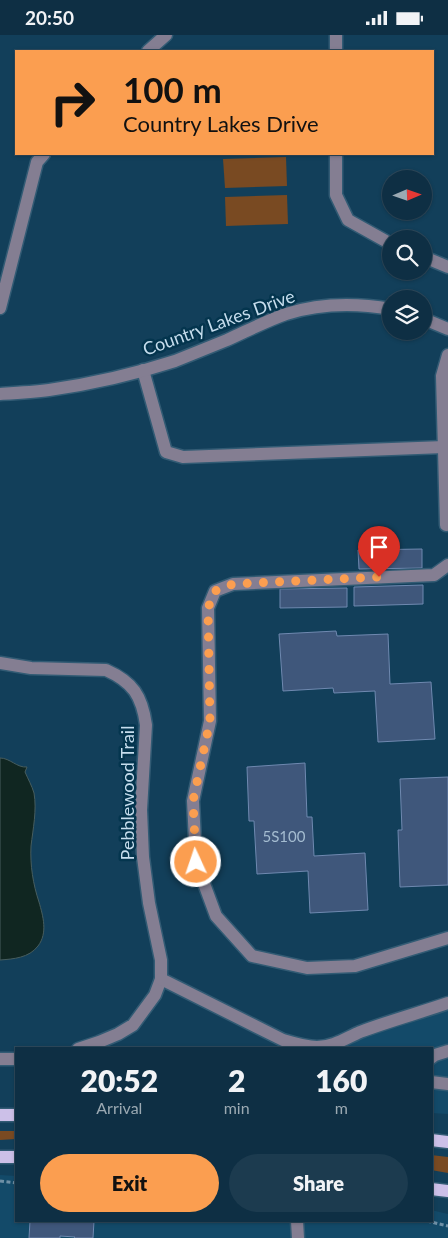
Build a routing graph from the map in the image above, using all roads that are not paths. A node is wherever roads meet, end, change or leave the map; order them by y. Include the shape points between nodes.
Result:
1 (166, 35) edge
2 (336, 35) edge
3 (149, 50) edge
4 (336, 50) edge
5 (43, 155) edge
6 (336, 155) edge
7 (382, 240) edge
8 (432, 260) edge
9 (448, 267) edge
10 (382, 307) edge
11 (0, 308) edge
12 (432, 322) edge
13 (448, 329) edge
14 (448, 355) edge
15 (143, 370) junction
16 (0, 394) edge
17 (444, 447) junction
18 (446, 525) dead end
19 (448, 565) edge
20 (0, 663) edge
21 (448, 938) edge
22 (161, 979) junction
23 (448, 1003) edge
24 (292, 1046) edge
25 (84, 1047) edge
26 (321, 1047) edge
27 (448, 1051) edge
28 (433, 1056) edge
29 (0, 1059) edge
30 (15, 1059) edge
31 (433, 1081) edge
32 (448, 1084) edge
33 (0, 1115) edge
34 (15, 1115) edge
35 (433, 1140) edge
36 (448, 1142) edge
37 (0, 1157) edge
38 (15, 1157) edge
39 (433, 1189) edge
40 (448, 1191) edge
41 (297, 1222) edge
42 (298, 1238) edge

1 - 3 street
2 - 4 street
5 - 11 street via 37,162
6 - 7 street via 336,195 348,220
8 - 9 street
10 - 15 street, Country Lakes Drive via 350,304 304,309 175,361
12 - 13 street
14 - 17 street via 442,376
15 - 16 street, Country Lakes Drive via 49,390
15 - 17 street via 166,452 183,457
17 - 18 street
19 - 21 street via 434,575 233,584 215,591 208,608 210,721 193,801 196,862 216,916 252,956 307,968 355,966
20 - 22 street, Pebblewood Trail via 31,668 106,670 129,684 139,696 146,725 141,810 143,857 161,959
22 - 24 street
22 - 25 street, Pebblewood Trail via 155,995 133,1025
23 - 26 street
27 - 28 street
29 - 30 street
31 - 32 street
33 - 34 main road
35 - 36 main road
37 - 38 main road
39 - 40 main road
41 - 42 street

